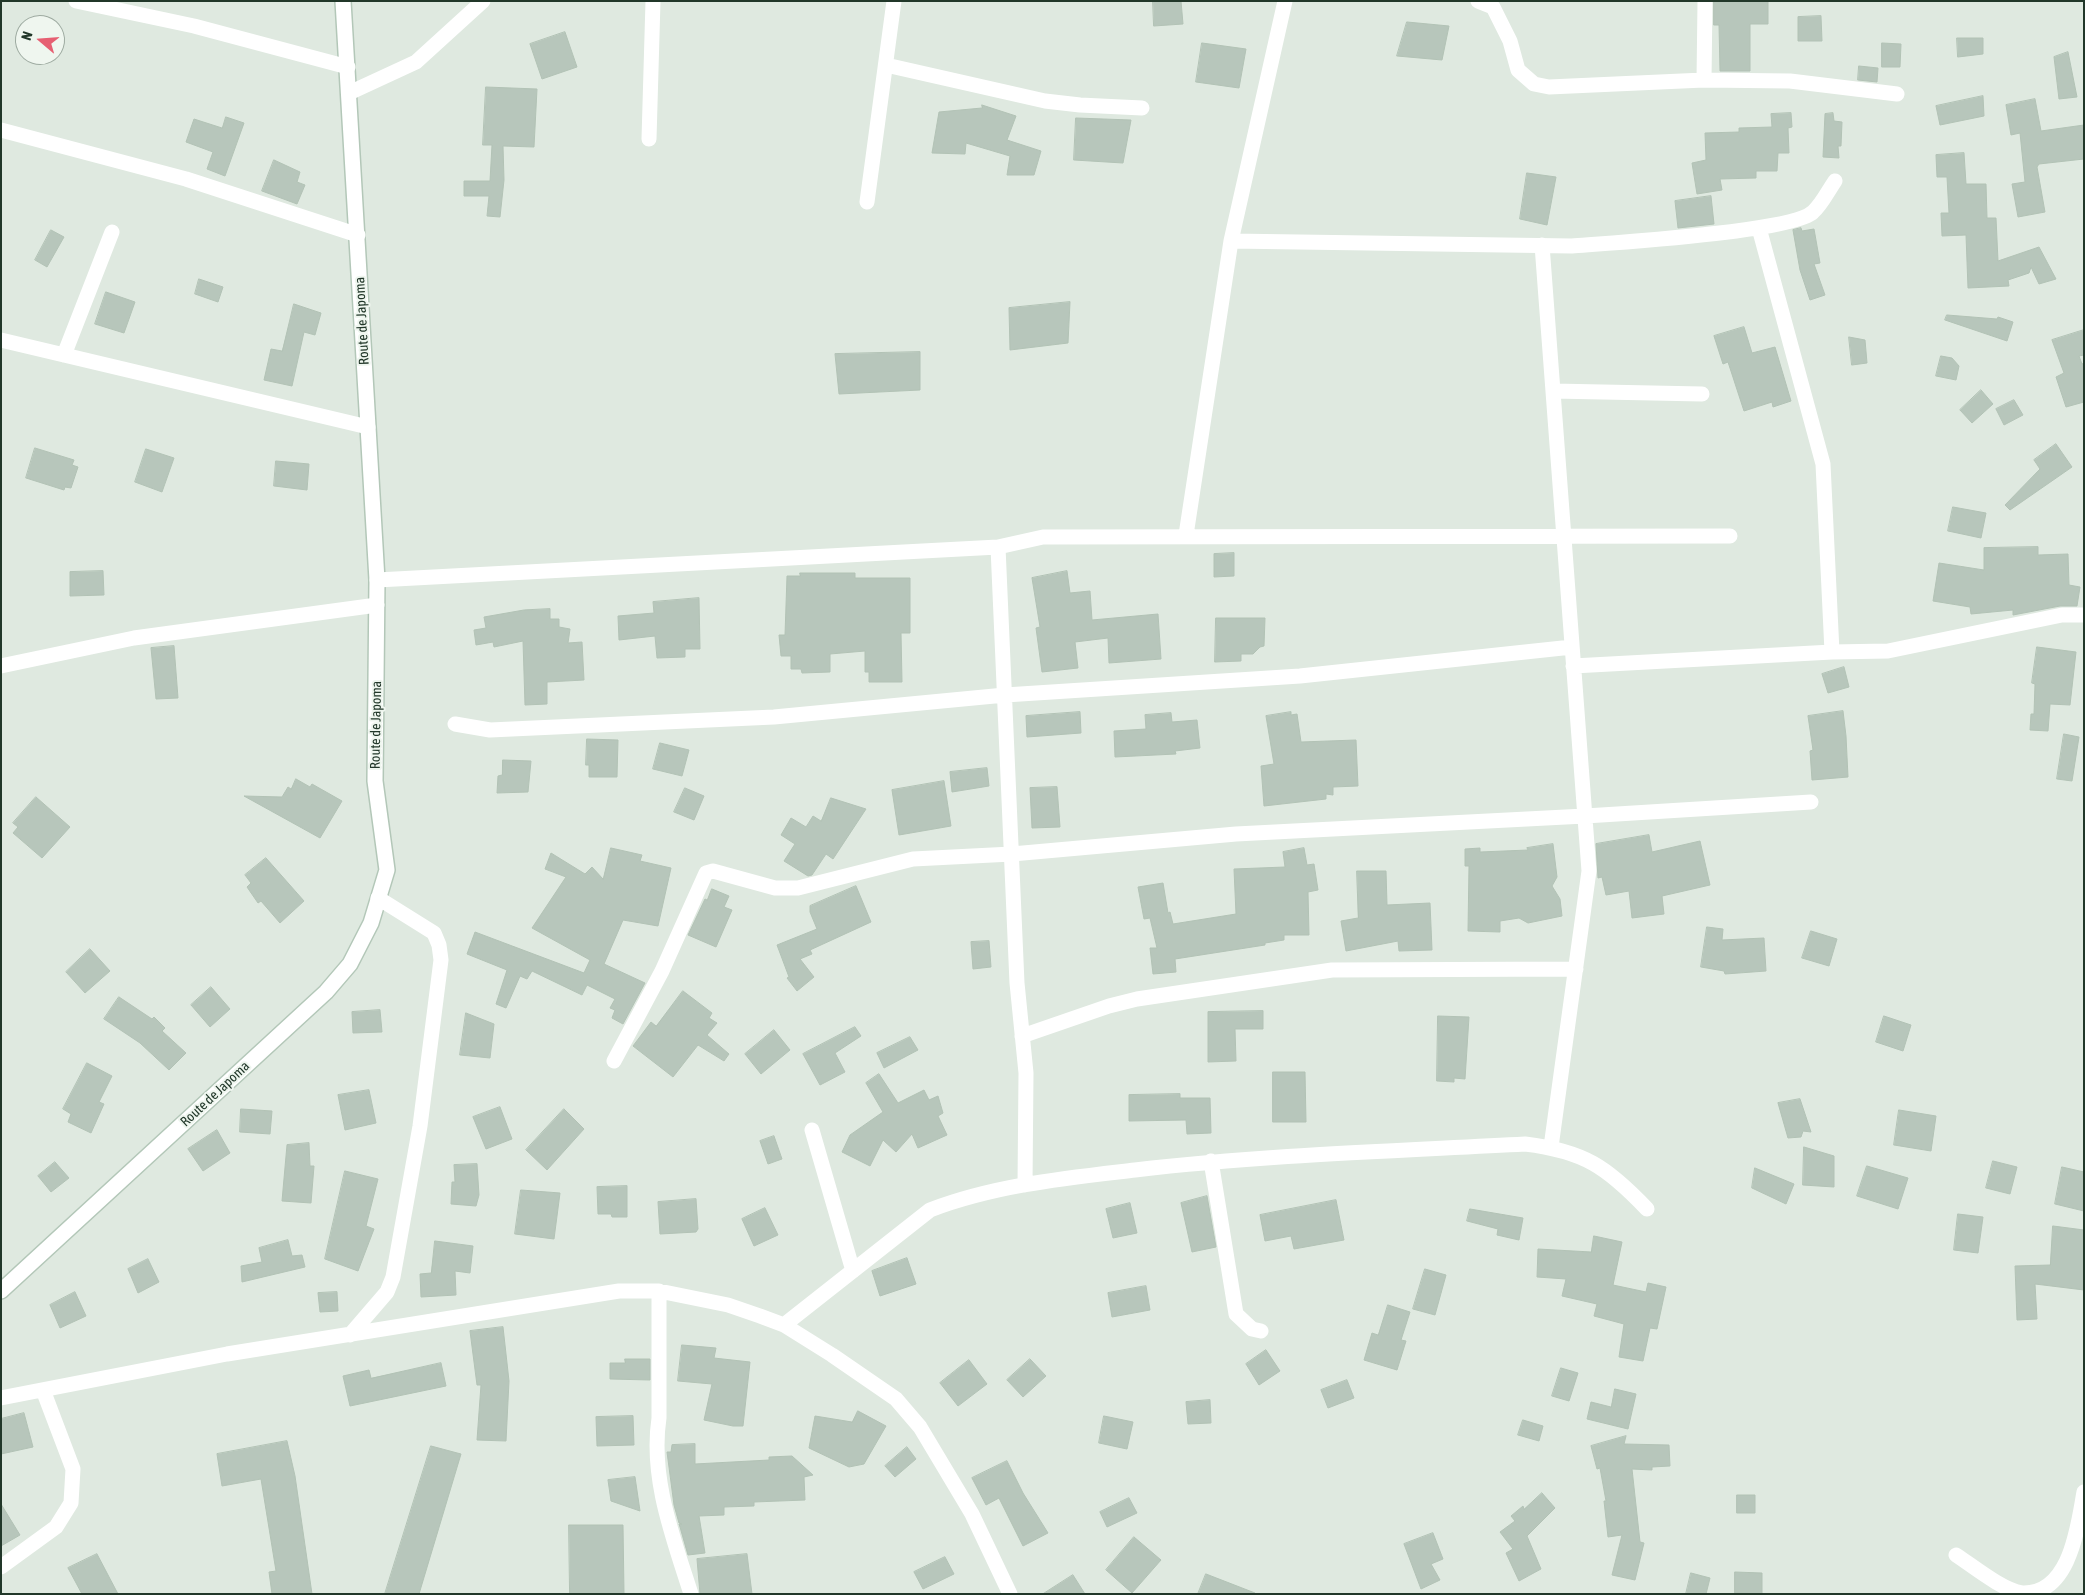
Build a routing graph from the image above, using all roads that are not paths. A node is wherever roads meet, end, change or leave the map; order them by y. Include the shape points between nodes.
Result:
1 (76, 1) edge
2 (343, 1) edge
3 (483, 1) edge
4 (653, 1) edge
5 (894, 1) edge
6 (1285, 1) edge
7 (1478, 1) edge
8 (1705, 1) edge
9 (886, 65) junction
10 (348, 67) junction
11 (1704, 80) junction
12 (349, 93) junction
13 (1897, 94) dead end
14 (1142, 108) dead end
15 (1, 130) edge
16 (649, 139) dead end
17 (1835, 181) dead end
18 (867, 202) dead end
19 (1759, 228) junction
20 (112, 232) dead end
21 (358, 236) junction
22 (1231, 241) junction
23 (1542, 245) junction
24 (1, 340) edge
25 (64, 355) junction
26 (1553, 391) junction
27 (1702, 394) dead end
28 (368, 427) junction
29 (1186, 535) junction
30 (1564, 536) junction
31 (1730, 536) dead end
32 (998, 546) junction
33 (377, 580) junction
34 (377, 605) junction
35 (2084, 615) edge
36 (1572, 647) junction
37 (1832, 652) junction
38 (1, 666) edge
39 (1573, 666) junction
40 (1005, 695) junction
41 (455, 724) dead end
42 (1811, 802) dead end
43 (1584, 816) junction
44 (1012, 854) junction
45 (378, 898) junction
46 (1576, 969) junction
47 (1022, 1036) junction
48 (614, 1061) dead end
49 (812, 1130) dead end
50 (1551, 1147) junction
51 (1211, 1161) junction
52 (1025, 1186) junction
53 (1647, 1209) dead end
54 (853, 1271) junction
55 (1, 1291) edge
56 (659, 1291) junction
57 (784, 1325) junction
58 (1261, 1330) dead end
59 (350, 1335) junction
60 (43, 1390) junction
61 (1, 1398) edge
62 (2084, 1492) edge
63 (1956, 1555) dead end
64 (2078, 1556) edge
65 (1, 1567) edge
66 (691, 1594) edge
67 (1010, 1594) edge

1 - 10 street via 194,26
2 - 10 street, Route de Japoma
3 - 12 street via 416,62
4 - 16 street
5 - 9 street
6 - 22 street
7 - 11 street via 1493,8 1510,41 1518,70 1534,84 1549,87
8 - 11 street
9 - 14 street via 1045,101
9 - 18 street
10 - 12 street, Route de Japoma
11 - 13 street via 1790,81
12 - 21 street, Route de Japoma
15 - 21 street via 186,179
17 - 19 street via 1813,213
19 - 23 street via 1611,243
19 - 37 street via 1823,464
20 - 25 street
21 - 28 street, Route de Japoma
22 - 23 street
22 - 29 street
23 - 26 street
24 - 25 street
25 - 28 street
26 - 27 street
26 - 30 street
28 - 33 street, Route de Japoma
29 - 30 street
29 - 32 street via 1043,536
30 - 31 street
30 - 36 street
32 - 33 street
32 - 40 street
33 - 34 street, Route de Japoma
34 - 38 street via 134,638
34 - 45 street, Route de Japoma via 376,780 387,870
35 - 37 street via 2062,615 1888,651
36 - 39 street
36 - 40 street via 1300,676
37 - 39 street
39 - 43 street
40 - 41 street via 774,717 490,730
40 - 44 street
42 - 43 street
43 - 44 street via 1236,834
43 - 46 street via 1589,872
44 - 47 street
44 - 48 street via 913,859 798,888 776,888 719,871 706,872 662,971
45 - 55 street, Route de Japoma via 371,923 350,964 326,992
45 - 59 street via 434,933 441,960 420,1126 393,1277 387,1292
46 - 47 street via 1332,970 1137,999
46 - 50 street
47 - 52 street via 1026,1073
49 - 54 street
50 - 51 street via 1525,1144
50 - 53 street via 1590,1160 1616,1177
51 - 52 street
51 - 58 street via 1236,1314 1252,1329
52 - 54 street via 947,1203 930,1210
54 - 57 street
56 - 57 street via 728,1305
56 - 59 street via 619,1291
56 - 66 street via 659,1418 656,1438 666,1514
57 - 67 street via 896,1400 920,1427 972,1514
59 - 60 street via 227,1354
60 - 61 street
60 - 65 street via 73,1468 71,1504 56,1527
62 - 64 street
63 - 64 street via 2022,1593 2036,1592 2050,1584

